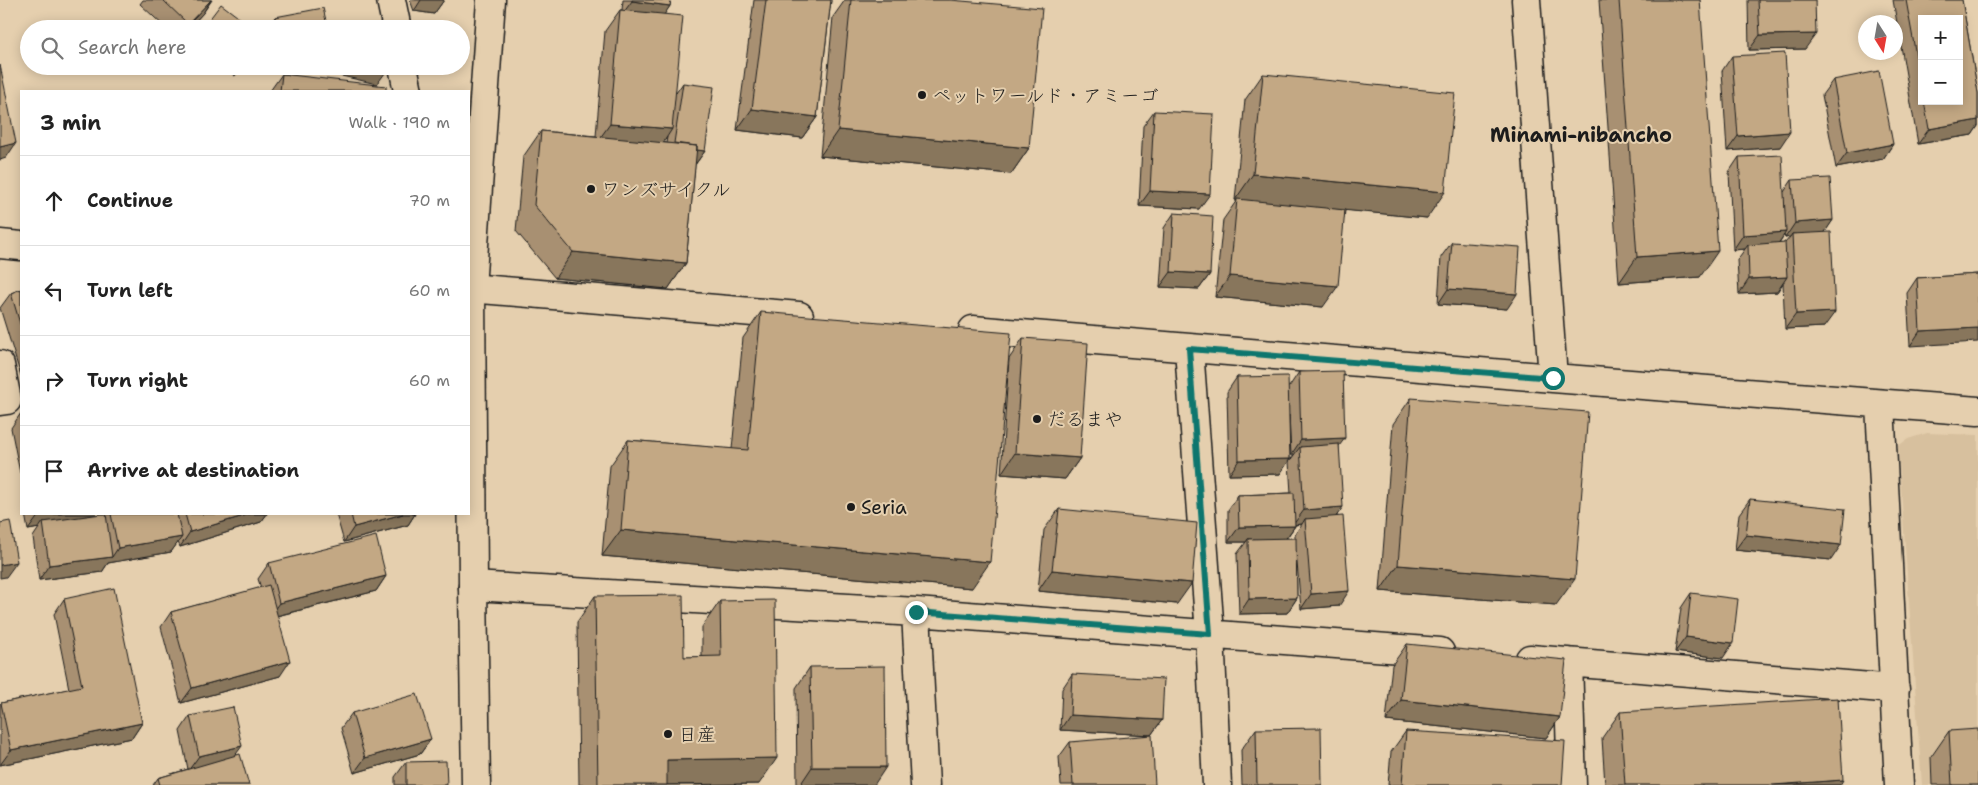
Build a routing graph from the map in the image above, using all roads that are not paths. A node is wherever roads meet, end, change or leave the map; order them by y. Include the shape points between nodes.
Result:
1 (391, 0) edge
2 (492, 0) edge
3 (1526, 0) edge
4 (395, 20) edge
5 (405, 75) edge
6 (408, 90) edge
7 (473, 216) edge
8 (0, 244) edge
9 (20, 246) edge
10 (470, 288) edge
11 (825, 318) edge
12 (953, 329) edge
13 (1189, 349) junction
14 (0, 365) edge
15 (1553, 378) junction
16 (10, 399) edge
17 (1880, 404) junction
18 (1978, 411) edge
19 (473, 586) junction
20 (916, 612) junction
21 (1210, 634) junction
22 (1468, 654) edge
23 (1508, 657) edge
24 (1568, 662) junction
25 (1894, 689) junction
26 (476, 785) edge
27 (925, 785) edge
28 (1217, 785) edge
29 (1572, 785) edge
30 (1899, 785) edge

1 - 4 main road
2 - 7 main road
3 - 15 main road
5 - 6 main road
7 - 10 main road
8 - 9 main road
10 - 11 main road
10 - 19 main road
12 - 13 main road
13 - 15 main road
13 - 21 main road
14 - 16 main road
15 - 17 main road
17 - 18 main road
17 - 25 main road
19 - 20 main road
19 - 26 main road
20 - 21 main road
20 - 27 main road
21 - 22 main road
21 - 28 main road
23 - 24 main road
24 - 25 main road
24 - 29 main road
25 - 30 main road

